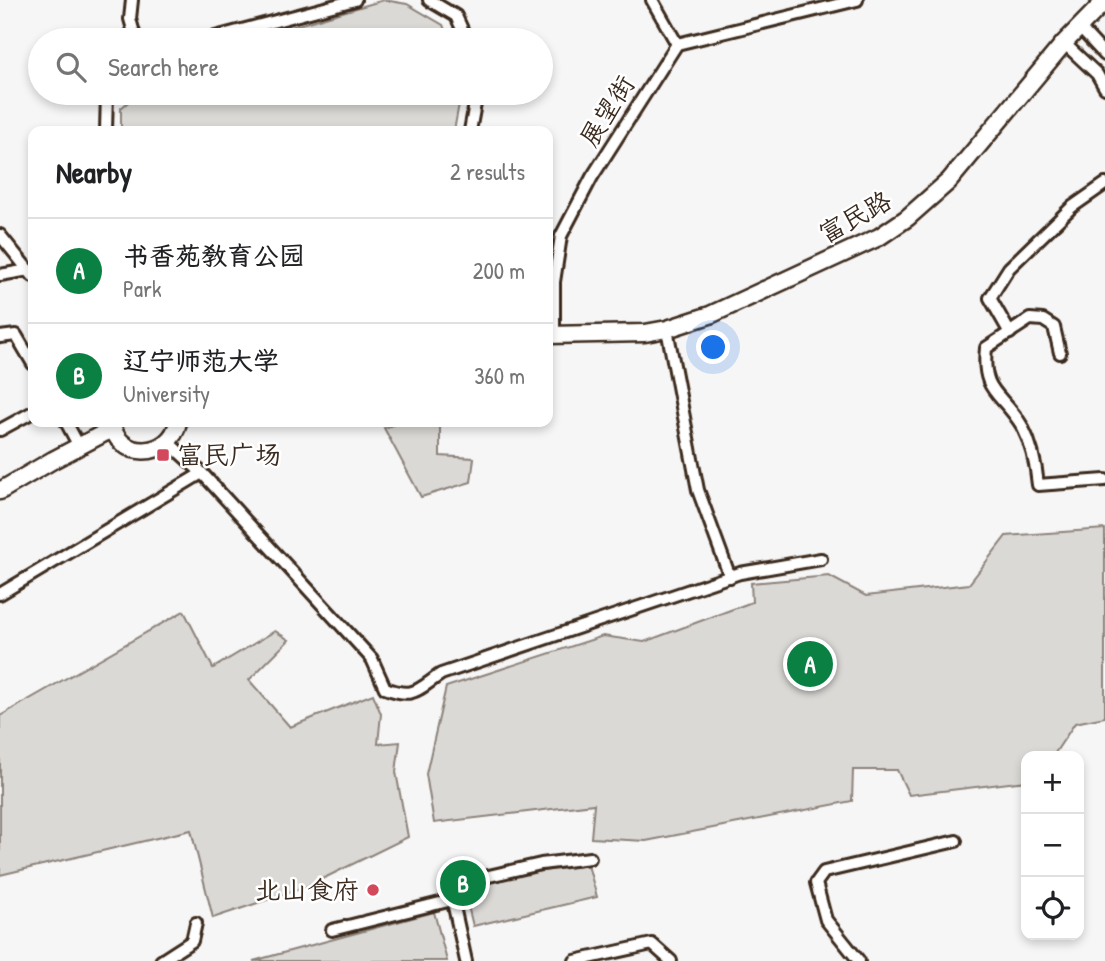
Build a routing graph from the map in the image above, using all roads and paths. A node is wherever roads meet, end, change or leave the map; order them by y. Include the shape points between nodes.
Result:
1 (132, 0) edge
2 (355, 0) edge
3 (429, 0) edge
4 (455, 0) edge
5 (652, 0) edge
6 (857, 0) edge
7 (1104, 1) edge
8 (449, 12) junction
9 (1079, 27) junction
10 (133, 28) edge
11 (249, 28) edge
12 (462, 28) edge
13 (1064, 43) junction
14 (677, 44) junction
15 (1105, 55) edge
16 (1105, 88) edge
17 (107, 105) edge
18 (475, 105) edge
19 (106, 126) edge
20 (471, 126) edge
21 (1105, 184) edge
22 (0, 235) edge
23 (28, 269) edge
24 (28, 273) edge
25 (0, 275) edge
26 (553, 300) edge
27 (667, 329) junction
28 (1010, 332) junction
29 (553, 335) edge
30 (0, 337) edge
31 (1060, 353) dead end
32 (28, 355) edge
33 (28, 415) edge
34 (69, 427) edge
35 (109, 427) edge
36 (113, 427) edge
37 (176, 427) edge
38 (0, 430) edge
39 (168, 442) junction
40 (79, 446) junction
41 (202, 473) junction
42 (1105, 480) edge
43 (0, 491) edge
44 (821, 559) dead end
45 (730, 577) junction
46 (0, 594) edge
47 (956, 841) dead end
48 (590, 858) dead end
49 (452, 900) junction
50 (196, 923) dead end
51 (332, 930) dead end
52 (161, 961) edge
53 (466, 961) edge
54 (575, 961) edge
55 (671, 961) edge
56 (859, 961) edge

1 - 10 street
2 - 11 street
3 - 8 street
4 - 8 street
5 - 14 street
6 - 14 street
7 - 9 street, 富民路
8 - 12 street
9 - 13 street, 富民路
9 - 15 street
13 - 16 street via 1097,74
13 - 27 street, 富民路 via 967,162 906,218 867,243 710,315
14 - 26 street, 展望街 via 592,177 561,236
17 - 19 street
18 - 20 street
21 - 28 street via 1072,207 1009,268 990,298
22 - 23 street
24 - 25 street
27 - 29 street, 富民路
27 - 45 street via 698,490
28 - 31 street via 1030,319 1043,320 1054,327
28 - 42 street via 986,348 984,367 988,384 1021,424 1035,455 1038,485
30 - 32 street via 16,335
33 - 38 street
34 - 40 street
35 - 40 street
36 - 39 street via 121,442 139,451
37 - 39 street
39 - 41 street
40 - 43 street
41 - 45 street via 372,659 385,688 402,695 441,674
41 - 46 street
44 - 45 street
47 - 56 street via 824,872 816,883 826,920
48 - 49 street via 454,884
49 - 51 street
49 - 53 street
50 - 52 street via 192,941
54 - 55 street via 652,944

